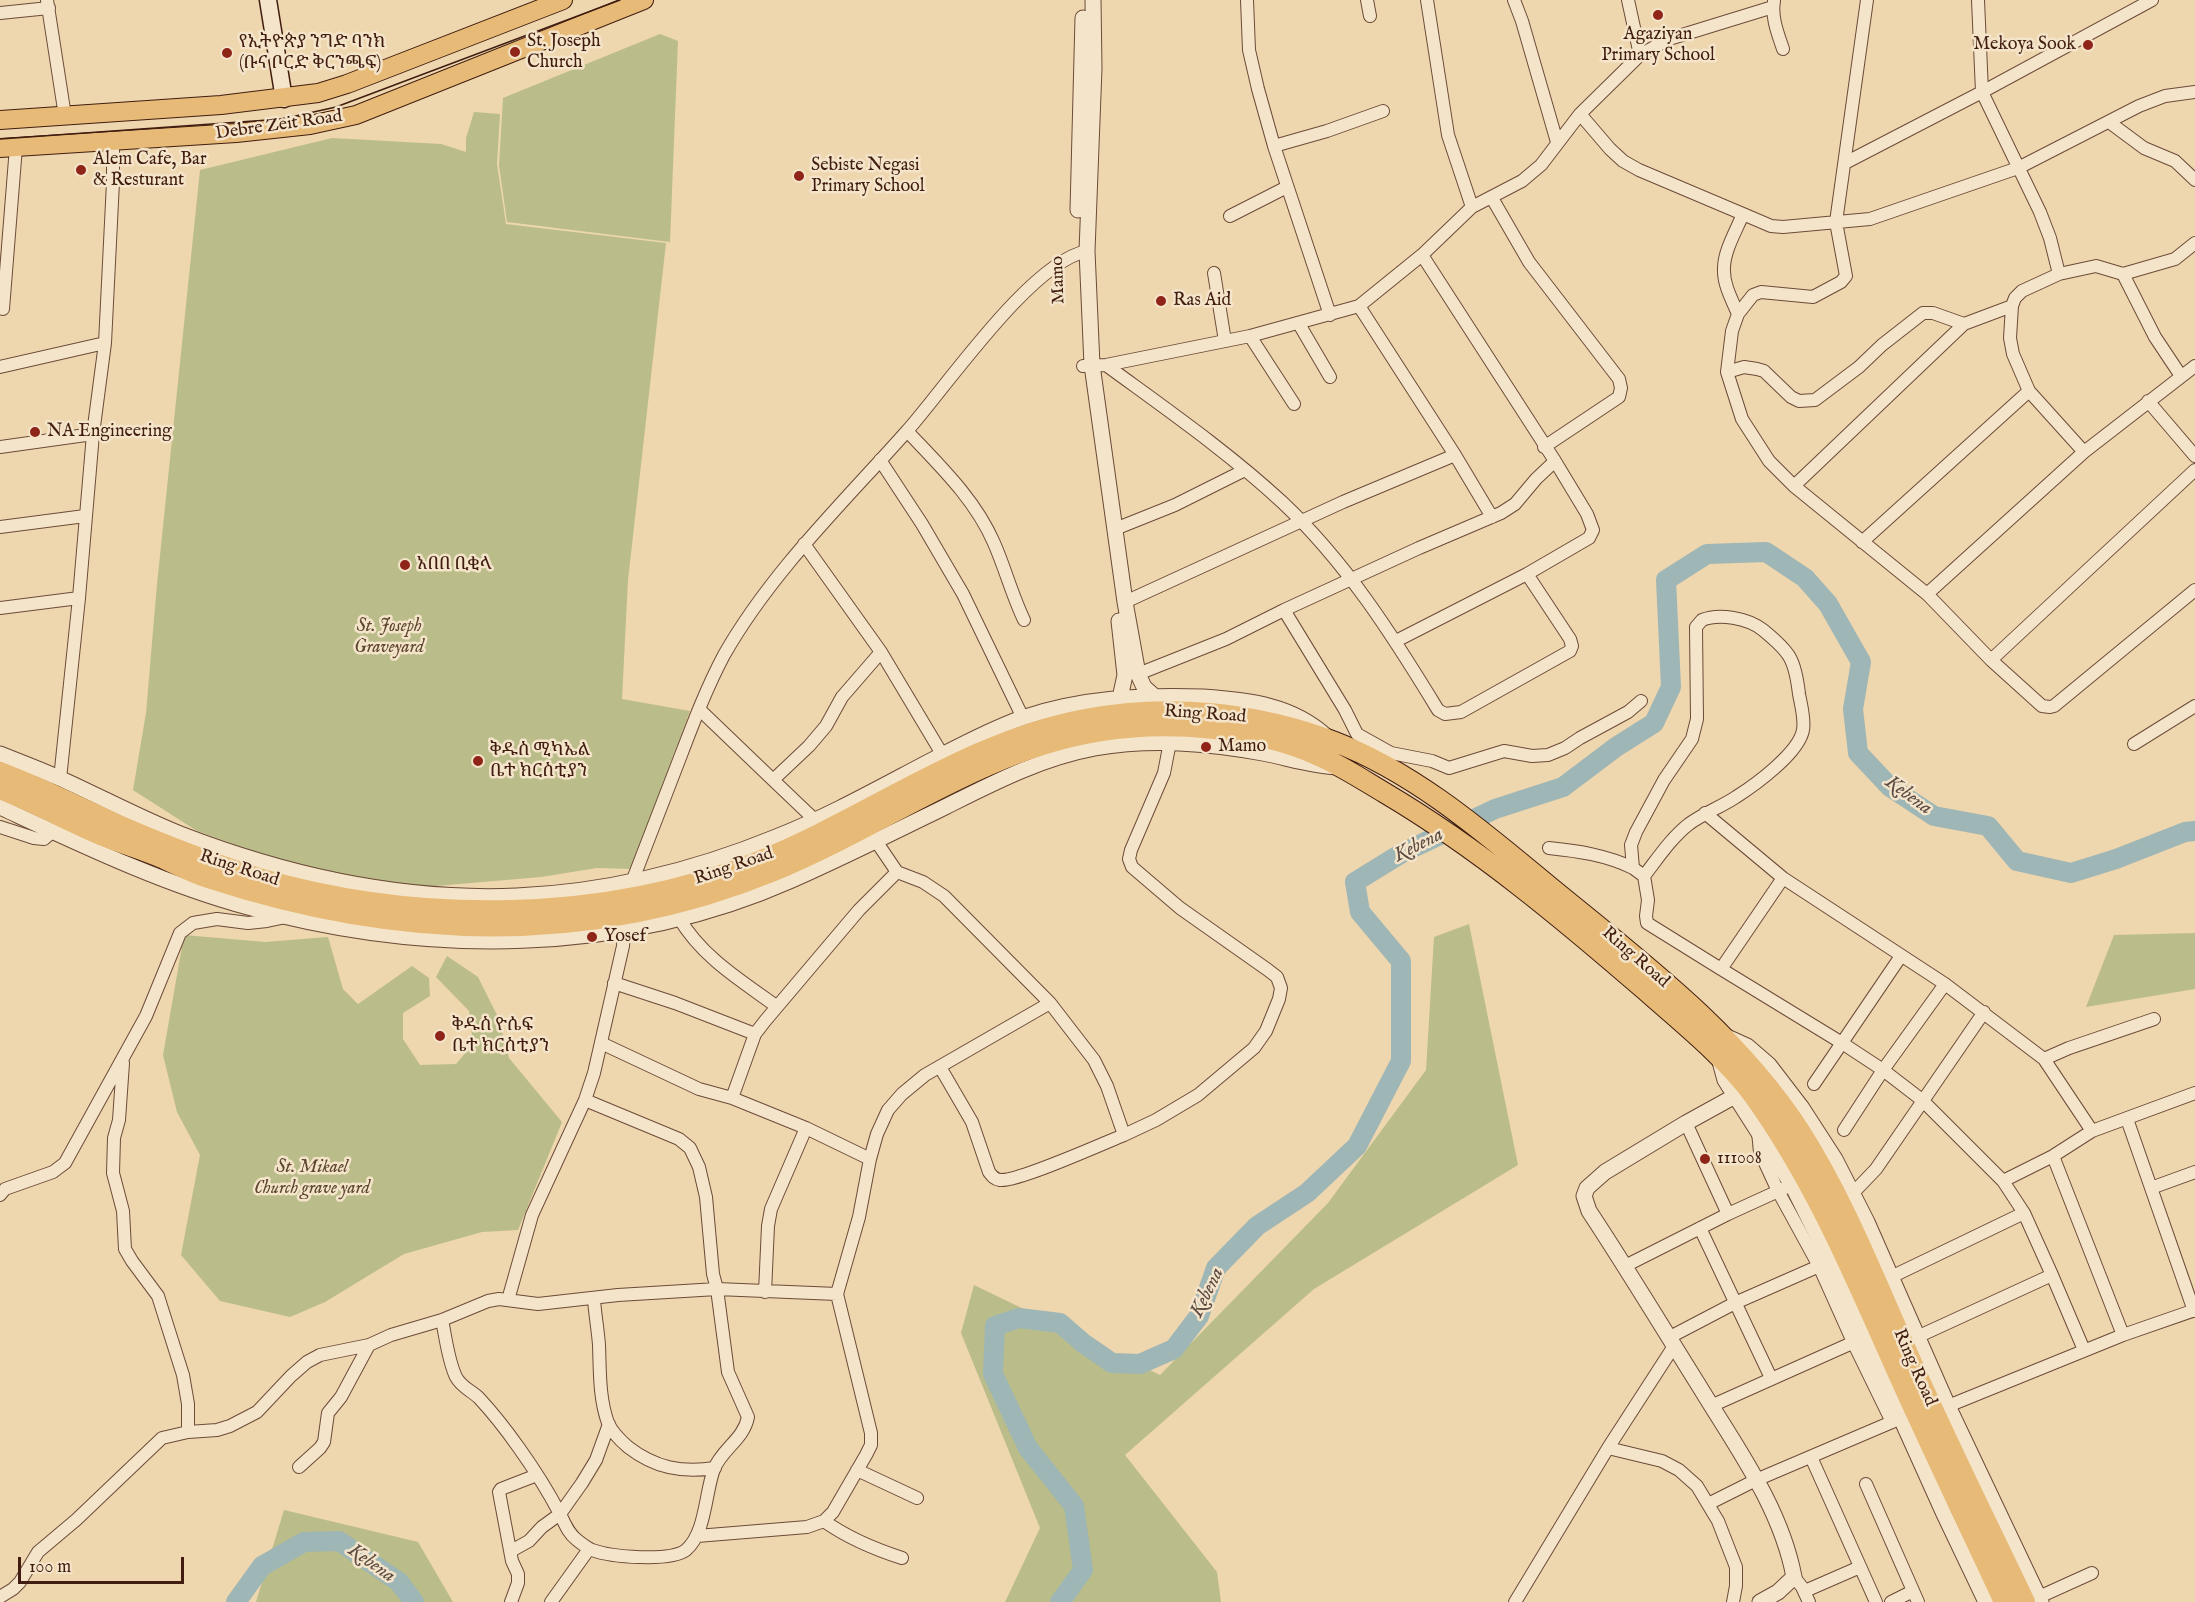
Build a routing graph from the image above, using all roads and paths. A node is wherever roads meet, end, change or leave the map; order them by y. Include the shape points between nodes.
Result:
1 (268, 0) edge
2 (563, 0) edge
3 (644, 0) edge
4 (1084, 0) edge
5 (1093, 0) edge
6 (1247, 0) edge
7 (1367, 0) edge
8 (1427, 0) edge
9 (1514, 0) edge
10 (1628, 0) edge
11 (1867, 0) edge
12 (1978, 0) edge
13 (2152, 0) edge
14 (1774, 3) edge
15 (48, 4) edge
16 (0, 13) edge
17 (1370, 16) dead end
18 (1784, 49) dead end
19 (1640, 55) junction
20 (1088, 68) junction
21 (1982, 92) junction
22 (2195, 92) edge
23 (284, 99) junction
24 (1383, 111) dead end
25 (1580, 114) junction
26 (64, 116) junction
27 (0, 120) edge
28 (2109, 122) junction
29 (113, 142) junction
30 (1557, 142) junction
31 (1274, 146) junction
32 (8, 147) edge
33 (1845, 163) junction
34 (2018, 168) junction
35 (2195, 180) edge
36 (1287, 187) junction
37 (1492, 198) junction
38 (1472, 207) junction
39 (1743, 214) junction
40 (1230, 216) dead end
41 (1836, 222) junction
42 (2195, 243) edge
43 (1082, 252) junction
44 (1422, 255) junction
45 (1214, 273) dead end
46 (2059, 274) junction
47 (2123, 274) junction
48 (1359, 306) junction
49 (2012, 306) junction
50 (3, 309) dead end
51 (1738, 314) junction
52 (1330, 315) junction
53 (1299, 324) junction
54 (1964, 324) junction
55 (1250, 336) junction
56 (1225, 341) junction
57 (105, 343) junction
58 (1094, 365) junction
59 (2195, 366) edge
60 (0, 368) edge
61 (1727, 372) junction
62 (2181, 376) junction
63 (1329, 377) dead end
64 (2029, 392) junction
65 (2148, 401) junction
66 (1294, 404) dead end
67 (907, 431) junction
68 (93, 434) junction
69 (0, 447) edge
70 (1544, 447) junction
71 (2084, 452) junction
72 (1455, 454) junction
73 (2195, 456) edge
74 (880, 460) junction
75 (1555, 461) junction
76 (1245, 470) junction
77 (2195, 470) edge
78 (1794, 486) junction
79 (86, 516) junction
80 (1491, 517) junction
81 (1301, 522) junction
82 (0, 526) edge
83 (1115, 529) junction
84 (1862, 542) junction
85 (804, 544) junction
86 (1527, 574) junction
87 (1352, 579) junction
88 (2195, 590) edge
89 (1927, 594) junction
90 (79, 598) junction
91 (1125, 602) junction
92 (0, 608) edge
93 (1284, 610) junction
94 (1024, 620) dead end
95 (1396, 641) junction
96 (881, 652) junction
97 (1991, 660) junction
98 (1138, 674) junction
99 (1153, 695) junction
100 (1120, 698) junction
101 (1641, 701) dead end
102 (699, 709) junction
103 (2194, 710) edge
104 (1023, 717) junction
105 (1331, 741) junction
106 (1170, 742) junction
107 (2134, 744) dead end
108 (0, 754) edge
109 (942, 754) junction
110 (1342, 767) junction
111 (0, 772) edge
112 (60, 778) junction
113 (773, 780) junction
114 (0, 789) edge
115 (0, 807) edge
116 (1705, 813) junction
117 (815, 820) junction
118 (0, 827) edge
119 (52, 831) junction
120 (876, 841) junction
121 (1548, 848) dead end
122 (1633, 868) junction
123 (897, 872) junction
124 (1644, 876) junction
125 (1783, 878) junction
126 (632, 882) junction
127 (286, 917) junction
128 (679, 918) junction
129 (624, 931) junction
130 (1901, 956) junction
131 (1621, 957) junction
132 (1720, 969) junction
133 (614, 984) junction
134 (1945, 984) junction
135 (1050, 1003) junction
136 (777, 1006) junction
137 (1984, 1012) junction
138 (2154, 1019) dead end
139 (755, 1034) junction
140 (1720, 1034) junction
141 (601, 1043) junction
142 (1842, 1043) junction
143 (123, 1058) junction
144 (1719, 1058) junction
145 (2044, 1059) junction
146 (940, 1067) junction
147 (1883, 1070) junction
148 (1814, 1084) dead end
149 (2195, 1093) edge
150 (1735, 1096) junction
151 (732, 1098) junction
152 (585, 1100) junction
153 (1922, 1100) junction
154 (2127, 1119) junction
155 (1686, 1123) junction
156 (806, 1128) junction
157 (1844, 1130) dead end
158 (2092, 1131) junction
159 (1124, 1135) junction
160 (2053, 1156) junction
161 (870, 1159) junction
162 (2195, 1172) edge
163 (2002, 1181) junction
164 (1785, 1188) junction
165 (2151, 1188) junction
166 (1853, 1193) junction
167 (0, 1195) edge
168 (2024, 1213) junction
169 (1728, 1214) junction
170 (1700, 1228) junction
171 (1824, 1264) junction
172 (1625, 1266) junction
173 (2052, 1275) junction
174 (1891, 1277) junction
175 (717, 1289) junction
176 (765, 1292) junction
177 (837, 1294) junction
178 (594, 1299) junction
179 (508, 1300) junction
180 (1735, 1303) junction
181 (2195, 1310) edge
182 (442, 1320) junction
183 (2123, 1335) junction
184 (1917, 1337) junction
185 (1858, 1340) junction
186 (1672, 1341) junction
187 (369, 1345) junction
188 (2084, 1350) junction
189 (1771, 1378) junction
190 (1711, 1406) junction
191 (1948, 1406) junction
192 (1896, 1420) junction
193 (609, 1424) junction
194 (189, 1432) junction
195 (1608, 1448) junction
196 (1811, 1457) junction
197 (299, 1467) dead end
198 (715, 1468) junction
199 (857, 1470) junction
200 (537, 1475) junction
201 (1756, 1480) junction
202 (1866, 1484) dead end
203 (917, 1498) dead end
204 (1708, 1504) junction
205 (560, 1514) junction
206 (824, 1521) junction
207 (697, 1536) junction
208 (589, 1549) junction
209 (511, 1551) junction
210 (902, 1558) dead end
211 (1860, 1567) junction
212 (2092, 1573) dead end
213 (1794, 1577) junction
214 (1915, 1596) edge
215 (0, 1597) edge
216 (1807, 1597) edge
217 (2035, 1600) edge
218 (511, 1602) edge
219 (551, 1602) edge
220 (1515, 1602) edge
221 (1733, 1602) edge
222 (1760, 1602) edge
223 (1876, 1602) edge
224 (1891, 1602) edge
225 (1986, 1602) edge
226 (2004, 1602) edge

1 - 23 main road
2 - 23 main road, Debre Zeit Road via 347,84
3 - 29 main road, Debre Zeit Road via 334,121
4 - 20 street, Mamo
5 - 20 street
6 - 31 street via 1249,50
7 - 17 street
8 - 38 street via 1448,135
9 - 30 street
10 - 19 street
11 - 33 street
12 - 21 street
13 - 21 street
14 - 18 street via 1775,28
14 - 19 street via 1669,39
15 - 16 street
15 - 26 street
19 - 25 street
20 - 43 street, Mamo
21 - 33 street
21 - 34 street
22 - 28 street via 2165,96
23 - 26 main road, Debre Zeit Road
24 - 31 street
25 - 30 street
25 - 39 street via 1623,161
26 - 27 main road, Debre Zeit Road
28 - 34 street
28 - 35 street via 2145,148 2175,161
29 - 32 main road, Debre Zeit Road
29 - 57 street
30 - 37 street via 1529,176
31 - 36 street
32 - 50 street
33 - 41 street
34 - 41 street via 1870,219
34 - 46 street via 2040,212
36 - 40 street
36 - 52 street
37 - 38 street
37 - 70 street via 1529,262 1619,379 1621,388 1618,397
38 - 44 street
39 - 41 street via 1771,226
39 - 51 street via 1724,269 1726,286
41 - 51 street via 1846,269 1841,282 1813,297 1761,292 1753,295
42 - 47 street via 2175,259
43 - 58 street, Mamo
43 - 67 street via 1041,277 1018,297
44 - 48 street
44 - 70 street
45 - 56 street
46 - 47 street via 2096,266
46 - 49 street via 2022,291
47 - 62 street
48 - 52 street
48 - 72 street
49 - 54 street
49 - 64 street via 2013,354
51 - 61 street
52 - 53 street
53 - 55 street
53 - 63 street
54 - 61 street via 1933,312 1923,313 1815,400 1791,397 1764,371 1744,368
54 - 78 street
55 - 56 street
55 - 66 street
56 - 58 street
57 - 60 street
57 - 68 street
58 - 76 street
58 - 83 street
58 - 100 street, Mamo via 1125,660
59 - 62 street
61 - 78 street via 1742,419 1769,461
62 - 65 street
64 - 71 street
64 - 84 street
65 - 71 street
65 - 73 street
67 - 74 street
67 - 94 street via 974,509 993,541
68 - 69 street
68 - 79 street
70 - 75 street
71 - 89 street
72 - 80 street
72 - 81 street
74 - 85 street
74 - 104 street via 963,594
75 - 80 street via 1515,504
75 - 86 street via 1593,531 1589,538
76 - 81 street
76 - 83 street
77 - 97 street
78 - 84 street
79 - 82 street
79 - 90 street
80 - 87 street
81 - 87 street
81 - 91 street
83 - 91 street
84 - 89 street
85 - 96 street
85 - 102 street via 746,621
86 - 95 street
86 - 95 street via 1570,639 1570,651 1461,712 1445,714 1438,710
87 - 93 street
87 - 95 street
88 - 97 street via 2050,707 2042,706
89 - 97 street
90 - 92 street
90 - 112 street
91 - 98 street
93 - 98 street via 1226,639
93 - 101 street via 1356,734 1391,753 1449,768 1504,751 1548,755 1629,712
96 - 109 street
96 - 113 street via 842,697 826,726
98 - 99 street
99 - 100 street
99 - 105 street via 1248,700 1282,709 1315,726
100 - 104 street
102 - 113 street
102 - 126 street
103 - 107 street
104 - 109 street
105 - 111 highway, Ring Road via 1266,721 1215,712 1129,712 1050,726 982,751 816,835 721,875 657,891 523,911 404,907 261,878 124,827
105 - 131 highway, Ring Road via 1389,769 1463,818
106 - 110 street via 1200,743 1317,766
106 - 120 street via 1093,748 1053,759 1013,773
106 - 159 street via 1164,773 1131,850 1132,867 1180,908 1269,970 1281,988 1266,1031 1254,1048 1198,1095
108 - 112 street
109 - 117 street
110 - 114 highway, Ring Road via 1317,754 1238,733 1188,727 1096,732 1061,740 974,772 817,852 741,884 598,920 512,926 440,926 285,901 201,876
110 - 131 highway, Ring Road via 1454,836 1546,907
112 - 126 street via 180,834 292,870 341,881 437,894 489,896 567,893
113 - 117 street
115 - 119 street
116 - 122 street via 1736,797 1768,772 1790,753 1803,730 1797,675 1784,648 1757,625 1719,616 1702,620 1696,627 1697,719 1692,739 1636,832 1631,844
116 - 124 street via 1678,834
116 - 125 street
117 - 126 street via 729,855
118 - 119 street via 44,839
119 - 127 street via 167,879
120 - 123 street
120 - 128 street via 750,897
121 - 122 street via 1606,857
122 - 124 street
123 - 135 street via 944,896
123 - 136 street
124 - 132 street via 1647,923
125 - 130 street
125 - 132 street
127 - 129 street via 434,940 519,941
127 - 143 street via 248,923 217,919 193,923 180,933 146,1016
128 - 129 street
128 - 136 street via 705,953
129 - 133 street
130 - 134 street
130 - 142 street
131 - 140 highway, Ring Road
131 - 144 highway, Ring Road
132 - 142 street
133 - 139 street
133 - 141 street
134 - 137 street
134 - 147 street
135 - 146 street
135 - 159 street via 1094,1060
136 - 139 street
137 - 145 street
137 - 153 street
138 - 145 street
139 - 151 street
140 - 166 street via 1747,1046 1777,1075 1802,1108
140 - 217 highway, Ring Road via 1779,1101 1841,1202 1942,1430
141 - 151 street via 699,1089
141 - 152 street
142 - 147 street
142 - 148 street
143 - 167 street via 65,1163 52,1172 5,1189
143 - 194 street via 113,1173 123,1211 125,1249 159,1296 183,1375
144 - 150 street via 1725,1080
144 - 226 highway, Ring Road via 1753,1095 1825,1211
145 - 158 street
146 - 159 street via 972,1122 993,1178 1021,1177
146 - 161 street via 902,1094 888,1110
147 - 153 street
147 - 157 street
149 - 154 street
150 - 155 street
150 - 164 street via 1758,1132
151 - 156 street
152 - 175 street via 679,1139 690,1148 706,1197
152 - 179 street via 532,1215
153 - 163 street
153 - 166 street via 1875,1169
154 - 158 street
154 - 165 street
155 - 169 street
155 - 172 street via 1605,1172 1587,1188 1584,1196 1589,1211
156 - 161 street
156 - 176 street via 771,1209
158 - 160 street
160 - 163 street
160 - 183 street
161 - 177 street via 859,1217
162 - 165 street
163 - 168 street
164 - 169 street
164 - 171 street
165 - 181 street
166 - 174 street
168 - 173 street
168 - 174 street
169 - 170 street
170 - 172 street
170 - 180 street
171 - 180 street
171 - 185 street
172 - 186 street
173 - 184 street
173 - 188 street
174 - 184 street
175 - 176 street
175 - 178 street
175 - 198 street via 729,1372 748,1417 742,1435
176 - 177 street
177 - 199 street via 871,1433 871,1445
178 - 179 street via 538,1304
178 - 193 street via 601,1392
179 - 182 street via 488,1301
180 - 186 street
180 - 189 street
181 - 183 street
182 - 187 street
182 - 200 street via 457,1379 479,1398
183 - 188 street
184 - 191 street
185 - 189 street
185 - 192 street
186 - 190 street
186 - 195 street
187 - 194 street via 307,1362 257,1412 230,1426
187 - 197 street via 328,1413 324,1442
188 - 191 street
189 - 190 street
190 - 201 street
191 - 217 street
192 - 196 street
192 - 225 street
193 - 198 street via 621,1441 659,1466
193 - 205 street via 596,1460
194 - 215 street via 162,1438 38,1552 20,1582
195 - 204 street via 1662,1461 1679,1470
195 - 220 street
196 - 201 street
196 - 211 street
198 - 207 street
199 - 203 street
199 - 206 street
200 - 205 street
200 - 209 street via 499,1492
201 - 204 street
201 - 213 street via 1773,1512
202 - 214 street
204 - 221 street via 1736,1567
205 - 208 street via 567,1530
205 - 209 street
206 - 207 street via 807,1527
206 - 210 street via 862,1543
207 - 208 street via 687,1549 666,1556 633,1557
208 - 219 street
209 - 218 street via 519,1578
211 - 216 street
211 - 223 street
212 - 217 street
213 - 216 street
213 - 222 street
214 - 224 street

